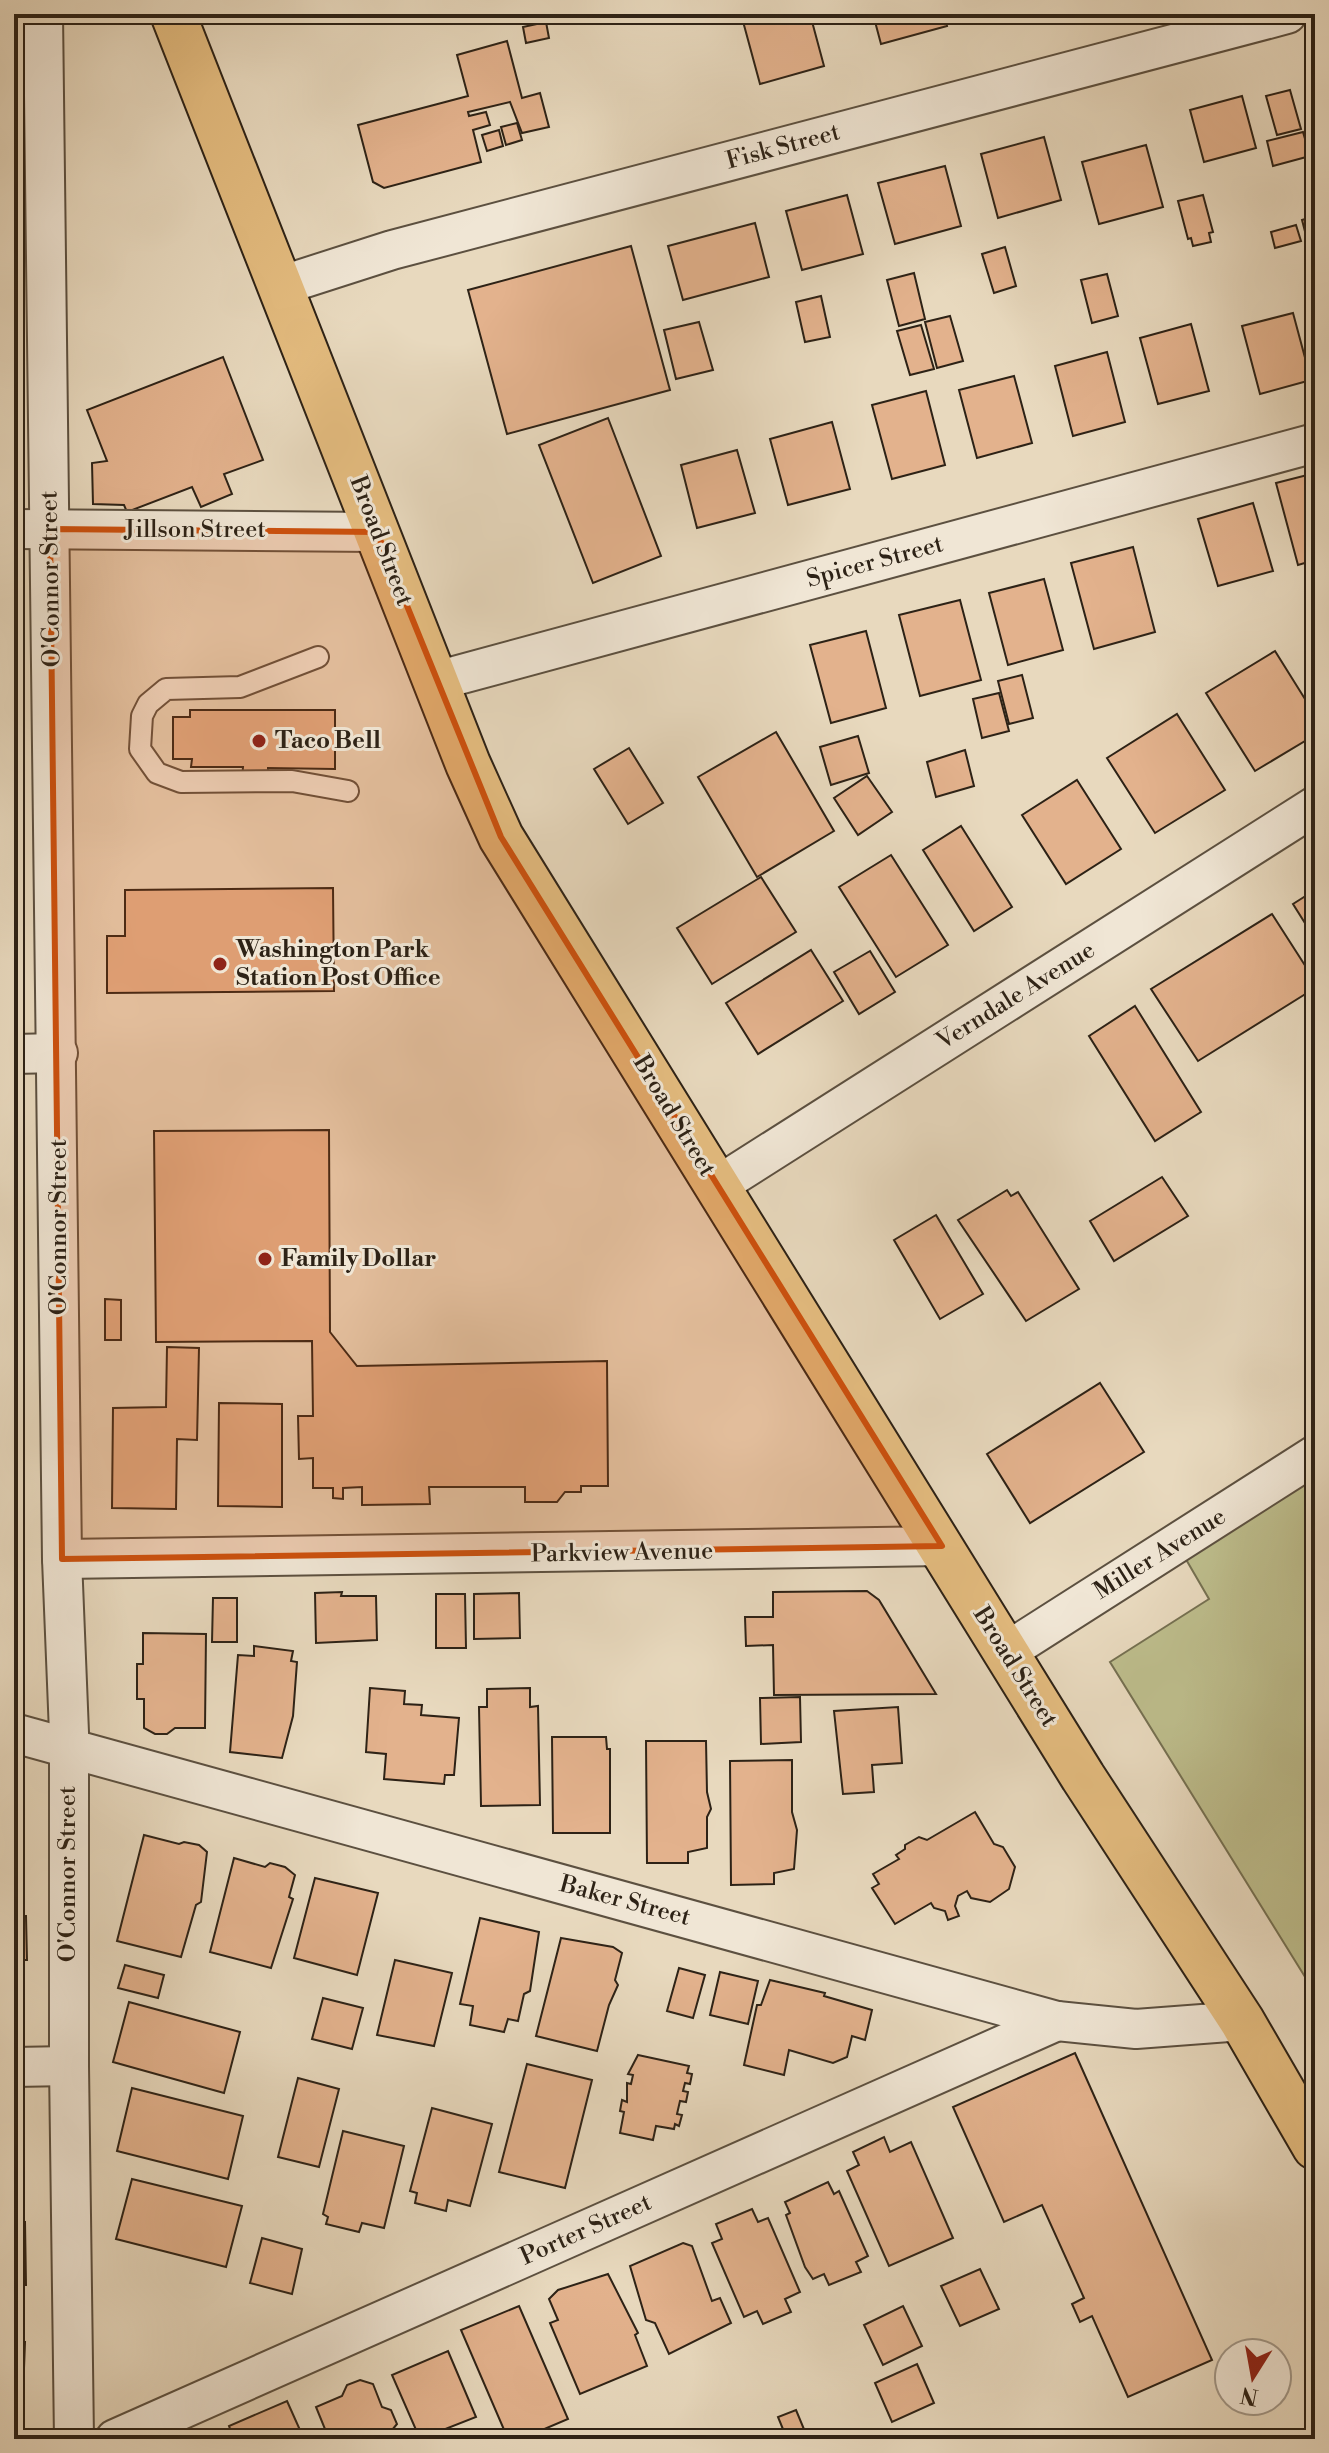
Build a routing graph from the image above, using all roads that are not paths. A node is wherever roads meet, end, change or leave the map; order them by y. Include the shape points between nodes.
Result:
1 (43, 14) edge
2 (173, 14) edge
3 (1287, 14) edge
4 (14, 20) edge
5 (280, 286) junction
6 (1315, 443) edge
7 (32, 529) edge
8 (377, 532) junction
9 (318, 657) dead end
10 (436, 681) junction
11 (348, 791) dead end
12 (1315, 806) edge
13 (58, 1053) junction
14 (14, 1054) edge
15 (717, 1186) junction
16 (1315, 1455) edge
17 (942, 1546) junction
18 (62, 1559) junction
19 (1006, 1652) junction
20 (14, 1733) edge
21 (68, 1747) junction
22 (1057, 2021) junction
23 (1242, 2021) junction
24 (69, 2066) junction
25 (14, 2067) edge
26 (1315, 2147) edge
27 (74, 2439) edge
28 (115, 2439) edge

1 - 4 street
1 - 7 street, O'Connor Street
2 - 5 main road, Broad Street
3 - 5 street, Fisk Street via 392,250
5 - 8 main road, Broad Street
6 - 10 street, Spicer Street
7 - 8 street, Jillson Street
7 - 13 street, O'Connor Street
8 - 10 main road, Broad Street
9 - 11 lane via 240,687 166,689 142,716 140,749 157,773 181,782 292,781
10 - 15 main road, Broad Street via 501,837
12 - 15 street, Verndale Avenue
13 - 14 street
13 - 18 street, O'Connor Street
15 - 17 main road, Broad Street
16 - 19 street, Miller Avenue
17 - 18 street, Parkview Avenue
17 - 19 main road, Broad Street
18 - 21 street, O'Connor Street
19 - 23 main road, Broad Street
20 - 21 street, Baker Street
21 - 22 street, Baker Street
21 - 24 street, O'Connor Street
22 - 23 street, Baker Street via 1136,2029
22 - 28 street, Porter Street
23 - 26 main road, Broad Street
24 - 25 street
24 - 27 street, O'Connor Street

